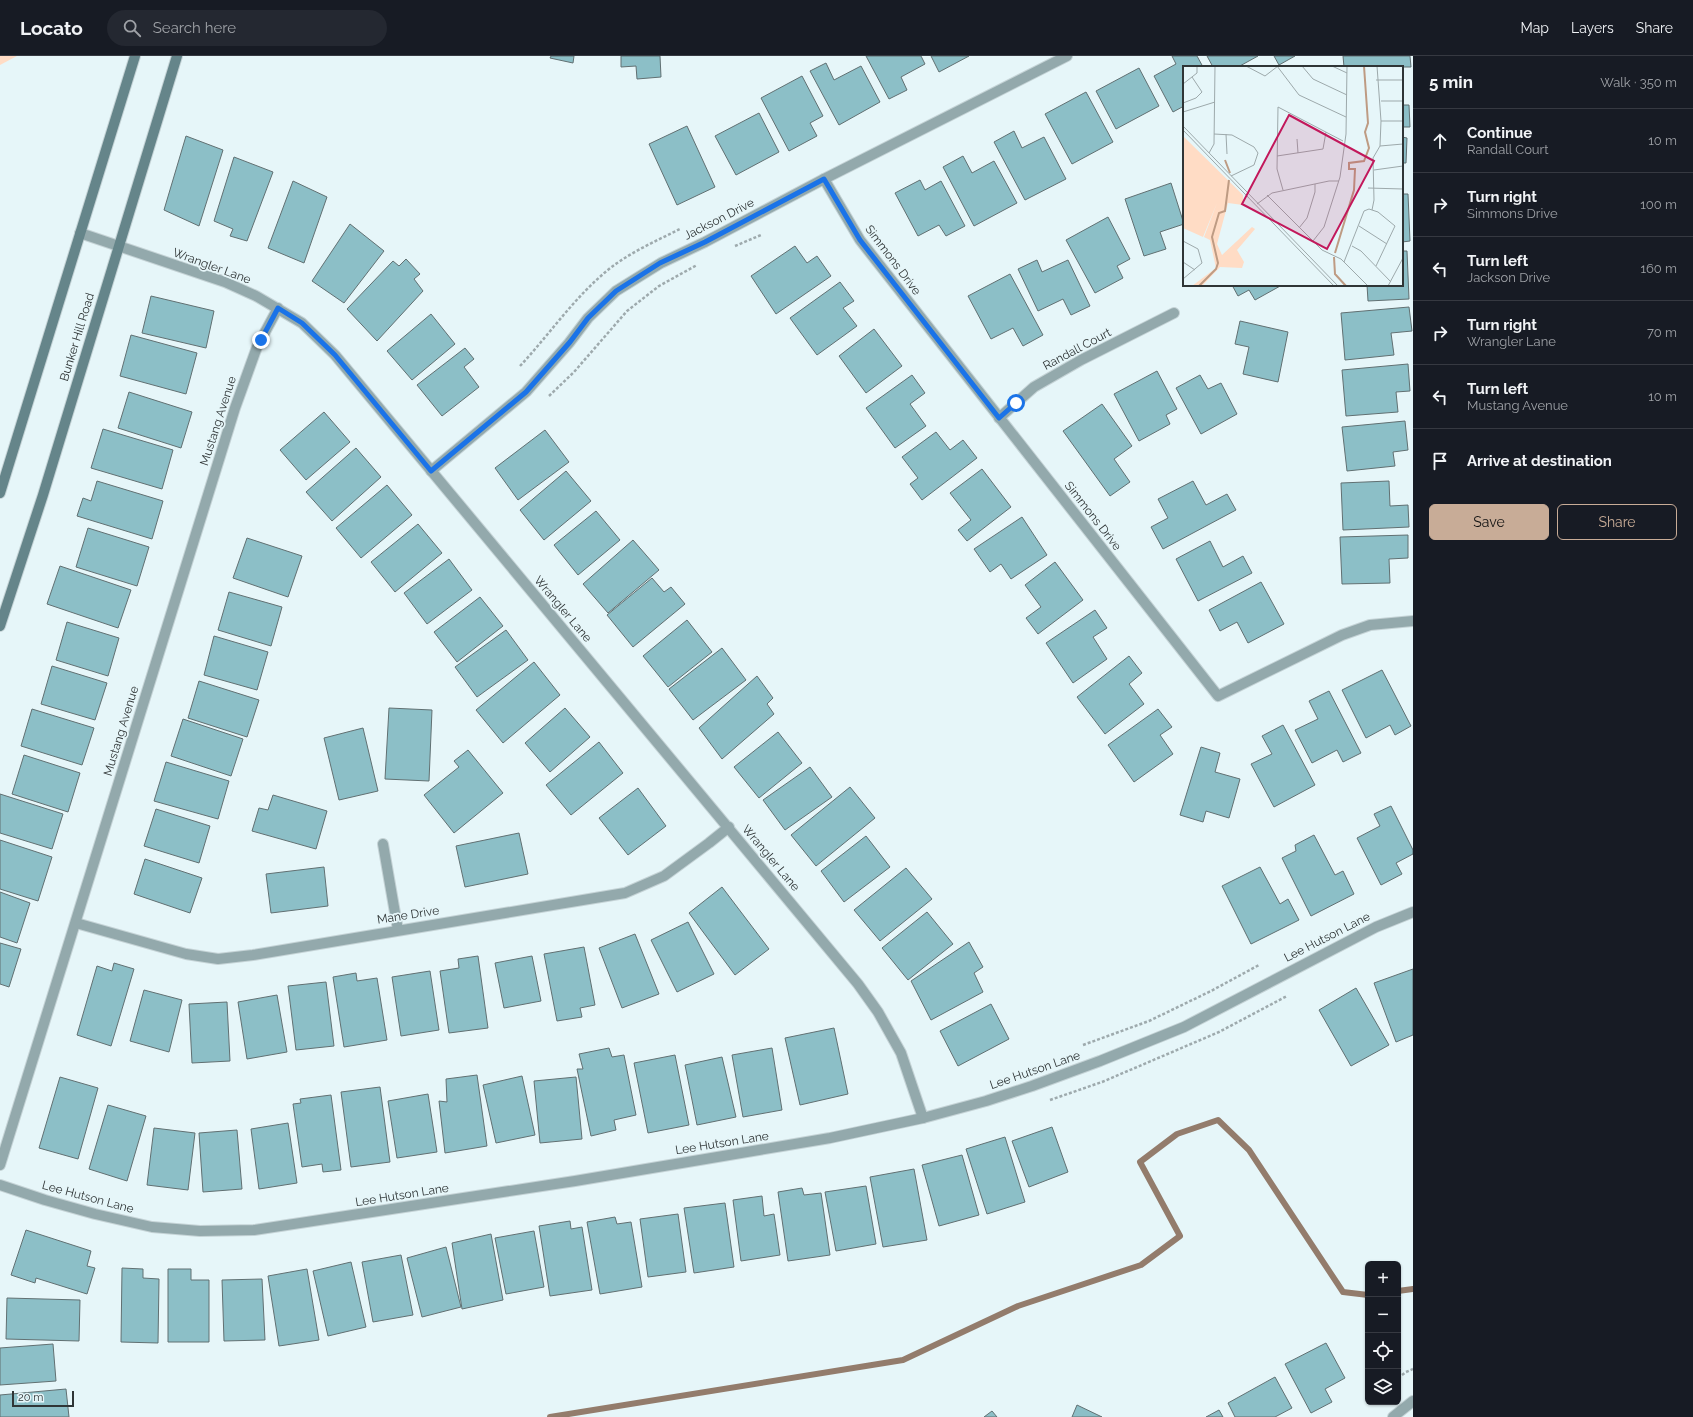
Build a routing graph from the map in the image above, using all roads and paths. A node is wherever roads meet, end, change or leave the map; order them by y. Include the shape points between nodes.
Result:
1 (135, 56) edge
2 (177, 56) edge
3 (1067, 56) edge
4 (824, 179) junction
5 (80, 233) junction
6 (761, 235) dead end
7 (118, 246) junction
8 (729, 248) dead end
9 (704, 261) dead end
10 (278, 308) junction
11 (1174, 313) dead end
12 (549, 396) dead end
13 (999, 418) junction
14 (431, 471) junction
15 (0, 493) edge
16 (1413, 621) edge
17 (0, 626) edge
18 (729, 827) junction
19 (383, 844) dead end
20 (1413, 912) edge
21 (76, 923) junction
22 (398, 930) junction
23 (1259, 965) dead end
24 (1083, 1045) dead end
25 (923, 1118) junction
26 (0, 1165) edge
27 (0, 1185) edge
28 (1413, 1369) edge
29 (1401, 1376) edge
30 (1413, 1401) edge
31 (1393, 1417) edge

1 - 5 main road
2 - 7 main road, Bunker Hill Road
3 - 4 street, Jackson Drive
4 - 13 street, Simmons Drive via 860,240
4 - 14 street, Jackson Drive via 660,263 616,291 588,318 526,392
5 - 7 street, Wrangler Lane
5 - 15 main road
6 - 8 path
7 - 10 street, Wrangler Lane via 225,282
7 - 17 main road, Bunker Hill Road via 43,495
9 - 12 path via 659,286 627,311 574,372
10 - 14 street, Wrangler Lane via 302,323 335,355
10 - 21 street, Mustang Avenue via 257,347 235,408
11 - 13 street, Randall Court via 1080,360 1034,387
13 - 16 street, Simmons Drive via 1218,696 1342,635 1370,625
14 - 18 street, Wrangler Lane
18 - 22 street, Mane Drive via 664,876 625,893
18 - 25 street, Wrangler Lane via 878,1012 901,1053
19 - 22 street
20 - 25 street, Lee Hutson Lane via 1376,927 1184,1027 1032,1086
21 - 22 street, Mane Drive via 186,954 218,958 253,955
21 - 26 street, Mustang Avenue
23 - 24 path via 1149,1021
25 - 27 street, Lee Hutson Lane via 830,1138 575,1181 254,1230 200,1231 152,1227 88,1212
28 - 29 path
30 - 31 street

